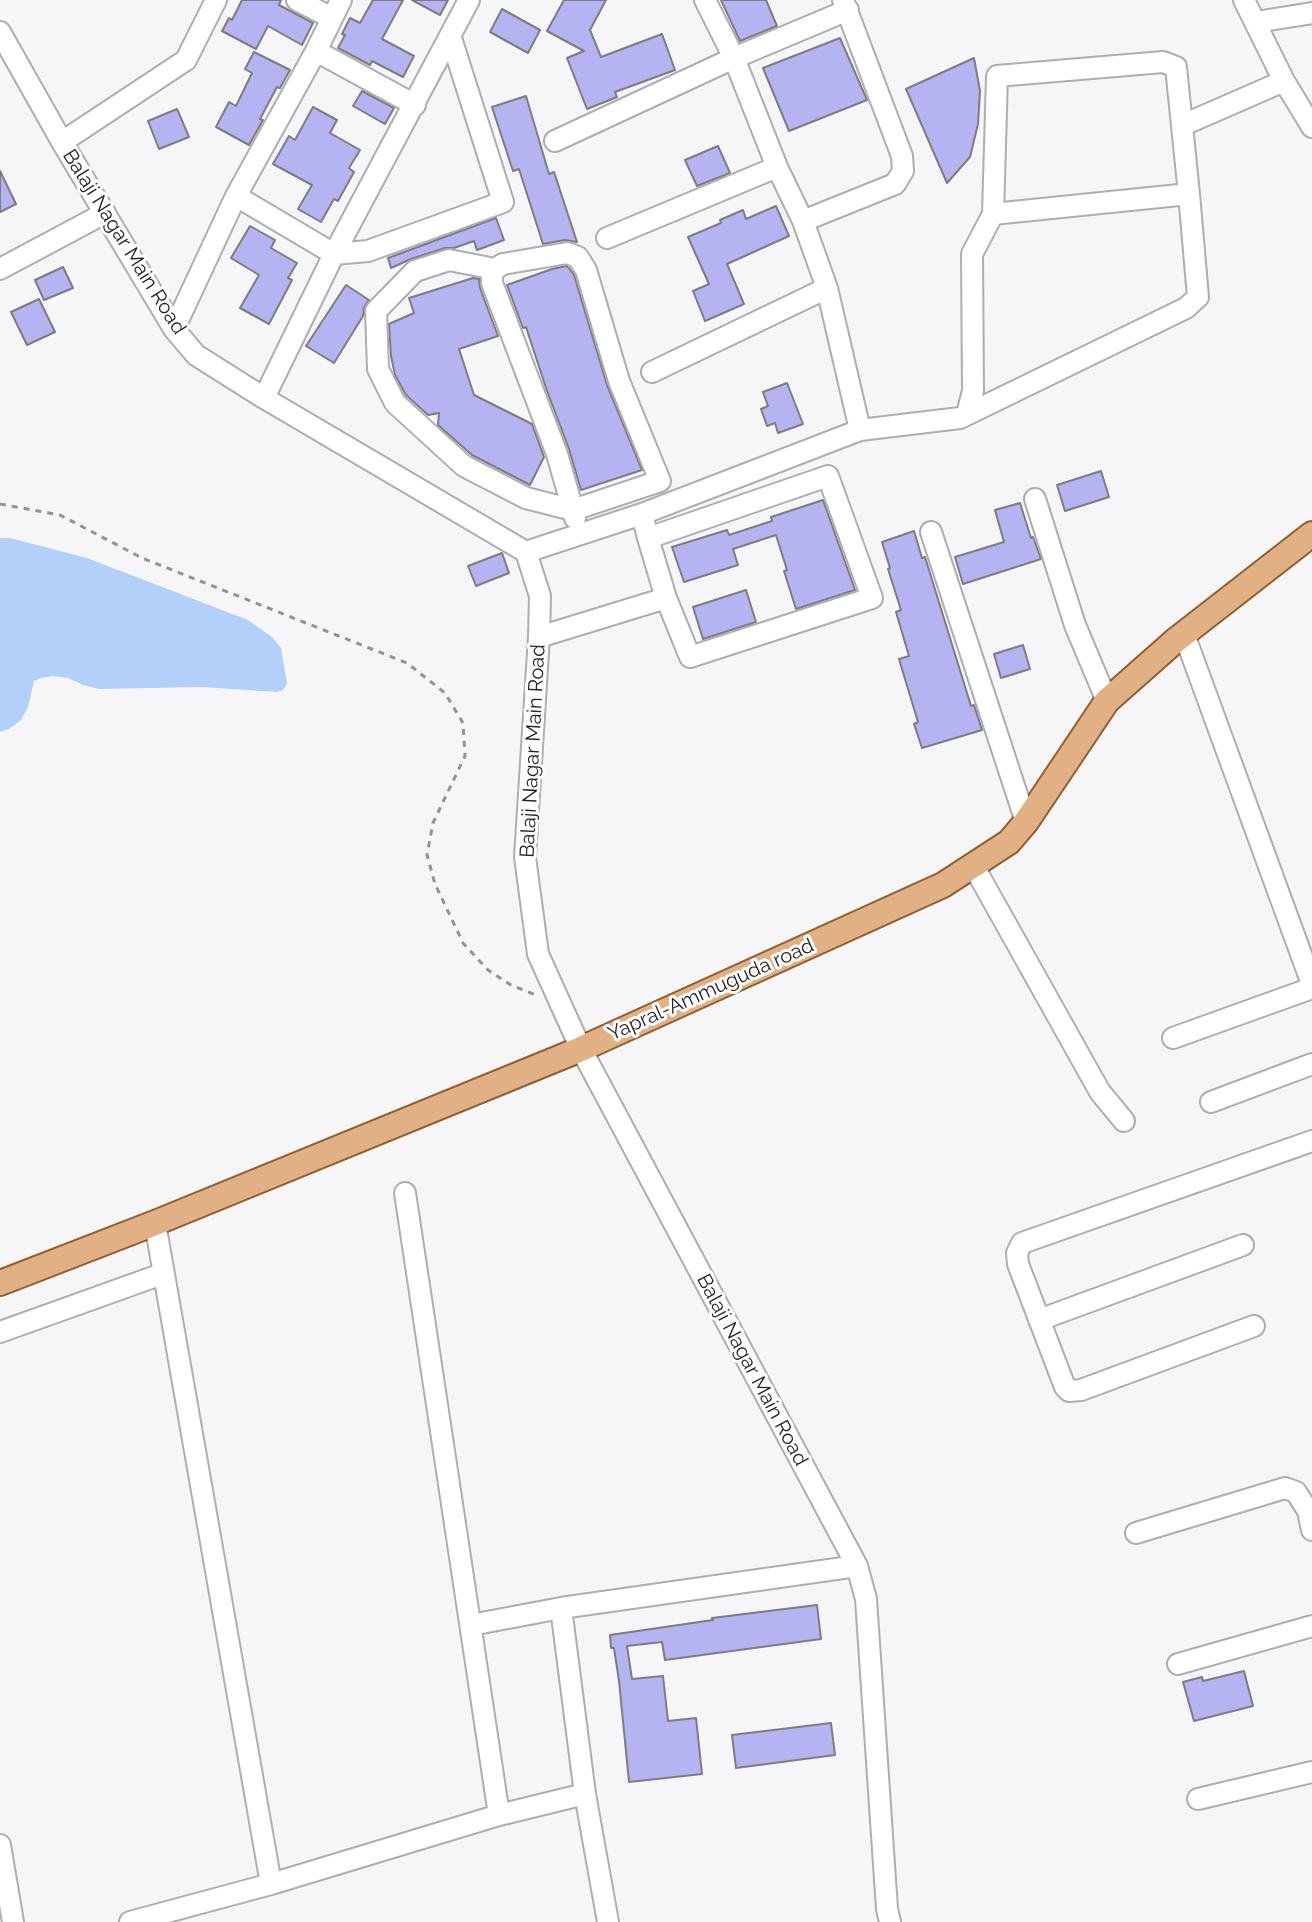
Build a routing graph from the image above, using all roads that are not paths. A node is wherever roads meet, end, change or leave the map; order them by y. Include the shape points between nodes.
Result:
1 (216, 0) edge
2 (297, 0) edge
3 (469, 0) edge
4 (705, 0) edge
5 (1244, 0) edge
6 (845, 5) edge
7 (336, 9) edge
8 (1312, 13) edge
9 (1256, 22) junction
10 (0, 32) edge
11 (451, 38) junction
12 (316, 51) junction
13 (734, 58) junction
14 (1284, 81) junction
15 (415, 105) junction
16 (1183, 125) junction
17 (1311, 125) edge
18 (555, 141) dead end
19 (62, 142) junction
20 (777, 167) junction
21 (1189, 194) junction
22 (236, 196) junction
23 (105, 213) junction
24 (993, 214) junction
25 (803, 221) junction
26 (607, 238) dead end
27 (334, 254) junction
28 (0, 269) edge
29 (495, 269) junction
30 (827, 288) junction
31 (174, 329) junction
32 (652, 372) dead end
33 (264, 398) junction
34 (967, 414) junction
35 (860, 430) junction
36 (1035, 499) dead end
37 (573, 510) junction
38 (642, 514) junction
39 (931, 532) dead end
40 (581, 533) junction
41 (1312, 534) edge
42 (648, 538) junction
43 (526, 552) junction
44 (666, 598) junction
45 (1184, 634) junction
46 (539, 637) junction
47 (1107, 701) junction
48 (1026, 822) junction
49 (973, 865) junction
50 (1312, 986) edge
51 (1173, 1038) dead end
52 (581, 1049) junction
53 (1312, 1064) edge
54 (1211, 1102) dead end
55 (1124, 1121) dead end
56 (1312, 1141) edge
57 (405, 1193) dead end
58 (155, 1223) junction
59 (1243, 1245) dead end
60 (162, 1274) dead end
61 (0, 1283) edge
62 (1039, 1320) junction
63 (1254, 1326) dead end
64 (0, 1332) edge
65 (1312, 1530) edge
66 (1136, 1533) dead end
67 (857, 1566) junction
68 (561, 1608) junction
69 (471, 1625) junction
70 (1312, 1626) edge
71 (1178, 1664) dead end
72 (1312, 1772) edge
73 (585, 1794) junction
74 (1198, 1799) dead end
75 (499, 1815) junction
76 (0, 1845) edge
77 (271, 1884) junction
78 (13, 1922) edge
79 (130, 1922) edge
80 (608, 1922) edge
81 (890, 1922) edge

1 - 19 street via 186,60
2 - 7 street
3 - 11 street
4 - 13 street
5 - 9 street
6 - 13 street
6 - 25 street via 902,156 903,171 895,184
7 - 12 street
8 - 9 street
9 - 14 street
10 - 19 street, Balaji Nagar Main Road
11 - 15 street
11 - 27 street via 503,202 368,251
12 - 15 street
12 - 22 street
13 - 18 street
13 - 20 street
14 - 16 street
14 - 17 street
15 - 27 street
16 - 21 street
16 - 24 street via 1176,67 1163,62 997,76
19 - 23 street, Balaji Nagar Main Road
20 - 25 street
20 - 26 street
21 - 24 street
21 - 34 street via 1198,297 1186,308
22 - 27 street
22 - 31 street
23 - 28 street
23 - 31 street, Balaji Nagar Main Road
24 - 34 street via 972,254 973,391
25 - 30 street
27 - 33 street
29 - 37 street via 492,283
29 - 37 street via 567,253 578,257 619,381 660,481
29 - 37 street via 449,260 415,271 376,311 378,369 395,403 464,466 526,498
30 - 32 street
30 - 35 street
31 - 33 street, Balaji Nagar Main Road via 196,355
33 - 43 street, Balaji Nagar Main Road
34 - 35 street
35 - 38 street
36 - 47 street via 1075,625
37 - 40 street
38 - 40 street
38 - 42 street
39 - 48 street
40 - 43 street
41 - 45 main road, Yapral-Ammuguda road
42 - 44 street
42 - 44 street via 828,476 872,598 690,657
43 - 46 street, Balaji Nagar Main Road via 540,596
44 - 46 street
45 - 47 main road, Yapral-Ammuguda road
45 - 50 street
46 - 52 street, Balaji Nagar Main Road via 525,857 538,954
47 - 48 main road, Yapral-Ammuguda road
48 - 49 main road, Yapral-Ammuguda road via 1009,842
49 - 52 main road, Yapral-Ammuguda road via 943,885
49 - 55 street via 1100,1092
50 - 51 street
52 - 58 main road, Yapral-Ammuguda road
52 - 67 street, Balaji Nagar Main Road
53 - 54 street
56 - 62 street via 1022,1243 1018,1264
57 - 69 street
58 - 61 main road, Yapral-Ammuguda road
58 - 77 street
59 - 62 street
60 - 64 street
62 - 63 street via 1069,1391
65 - 66 street via 1296,1492 1285,1488
67 - 68 street
67 - 81 street, Balaji Nagar Main Road via 866,1599
68 - 69 street
68 - 73 street
69 - 75 street
70 - 71 street
72 - 74 street
73 - 75 street
73 - 80 street
75 - 77 street
76 - 78 street
77 - 79 street

